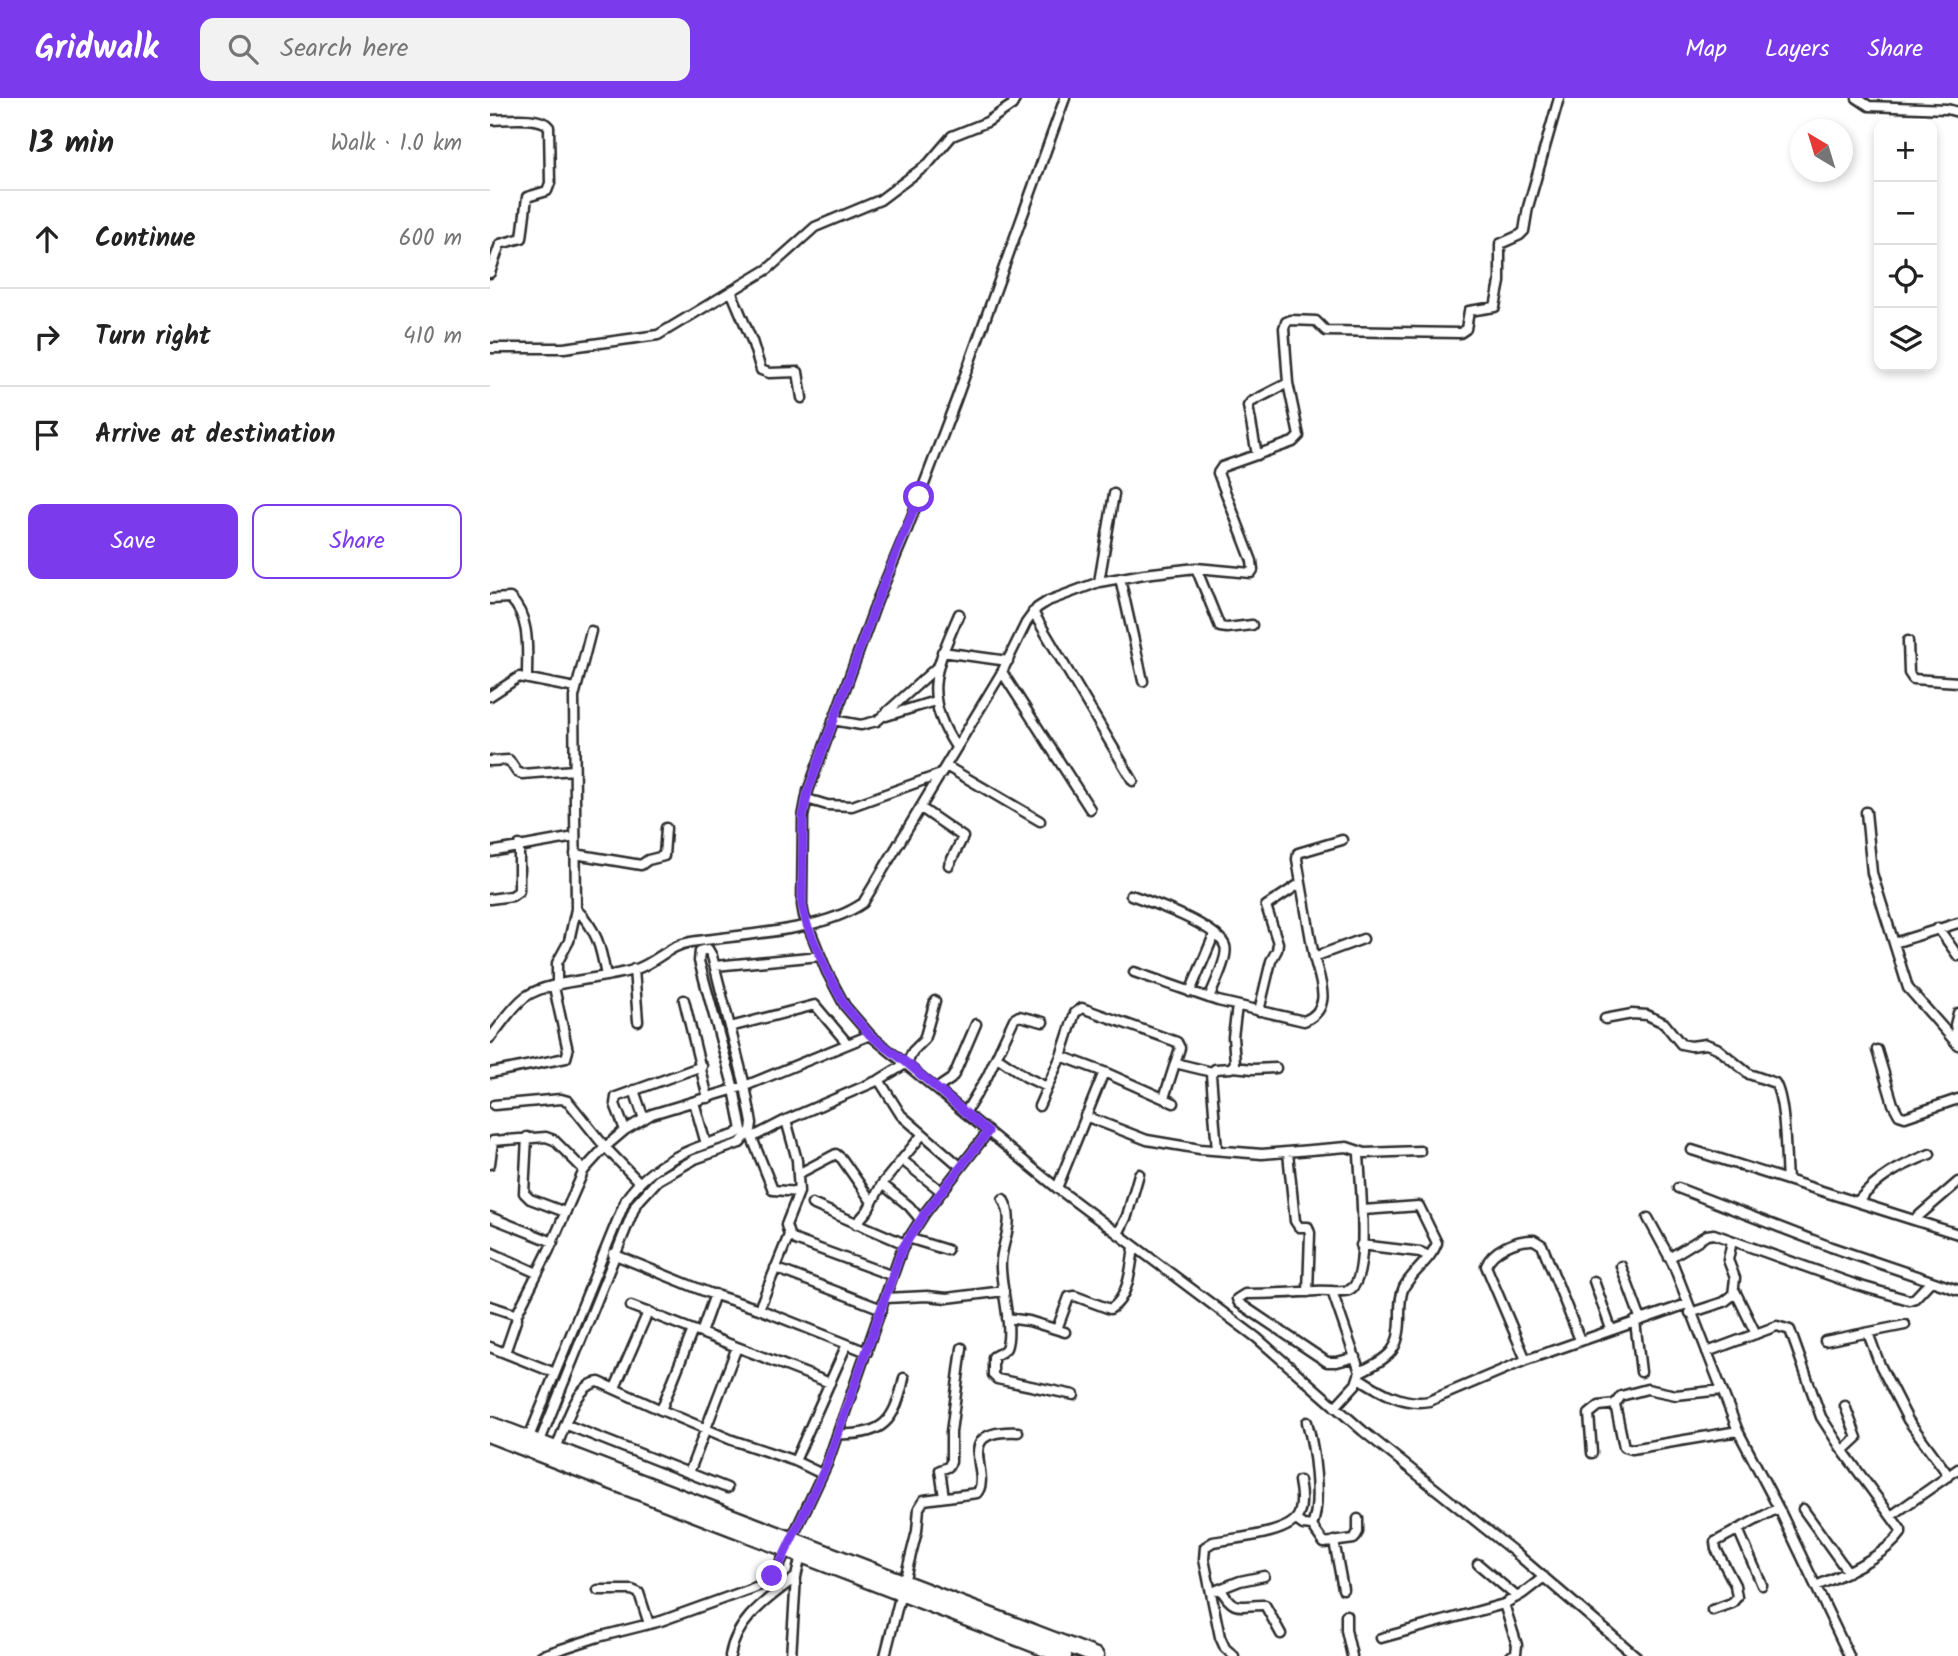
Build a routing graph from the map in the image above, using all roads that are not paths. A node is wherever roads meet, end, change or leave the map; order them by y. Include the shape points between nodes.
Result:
1 (1016, 98) edge
2 (1065, 98) edge
3 (1559, 98) edge
4 (1857, 98) edge
5 (1958, 112) edge
6 (490, 120) edge
7 (490, 273) edge
8 (731, 291) junction
9 (490, 348) edge
10 (1288, 383) junction
11 (802, 398) dead end
12 (1257, 455) junction
13 (1114, 494) dead end
14 (1196, 568) junction
15 (1120, 578) junction
16 (1099, 582) junction
17 (490, 599) edge
18 (1033, 612) junction
19 (959, 614) dead end
20 (1251, 625) dead end
21 (591, 631) dead end
22 (1908, 640) dead end
23 (942, 652) junction
24 (1007, 661) junction
25 (937, 667) junction
26 (1002, 672) junction
27 (527, 677) junction
28 (1143, 681) dead end
29 (1958, 682) edge
30 (575, 688) junction
31 (490, 696) edge
32 (935, 701) junction
33 (883, 716) junction
34 (833, 720) junction
35 (957, 747) junction
36 (490, 761) edge
37 (946, 766) junction
38 (574, 771) junction
39 (941, 774) junction
40 (1133, 781) dead end
41 (807, 799) junction
42 (921, 808) junction
43 (1090, 810) dead end
44 (1866, 812) dead end
45 (1040, 821) dead end
46 (666, 828) dead end
47 (575, 837) junction
48 (1342, 840) dead end
49 (519, 845) junction
50 (490, 852) edge
51 (575, 854) junction
52 (949, 864) dead end
53 (1301, 883) junction
54 (1130, 895) dead end
55 (490, 899) edge
56 (576, 909) junction
57 (1958, 923) edge
58 (807, 925) junction
59 (1938, 928) junction
60 (1214, 935) junction
61 (1363, 939) dead end
62 (1894, 943) junction
63 (820, 956) junction
64 (1958, 956) edge
65 (1314, 957) junction
66 (715, 966) junction
67 (634, 969) junction
68 (1134, 972) dead end
69 (606, 976) junction
70 (556, 987) junction
71 (1190, 992) junction
72 (1209, 998) junction
73 (684, 1000) dead end
74 (935, 1001) dead end
75 (1237, 1006) junction
76 (1259, 1011) junction
77 (1958, 1013) edge
78 (1605, 1019) dead end
79 (638, 1021) dead end
80 (1042, 1022) dead end
81 (976, 1024) dead end
82 (730, 1027) junction
83 (870, 1035) junction
84 (490, 1038) edge
85 (847, 1043) junction
86 (1958, 1044) edge
87 (1877, 1050) dead end
88 (1061, 1056) junction
89 (997, 1057) junction
90 (907, 1063) junction
91 (1175, 1063) junction
92 (702, 1066) junction
93 (1233, 1066) junction
94 (1276, 1068) dead end
95 (1104, 1072) junction
96 (1212, 1072) junction
97 (490, 1073) edge
98 (879, 1080) junction
99 (745, 1086) junction
100 (1047, 1087) junction
101 (936, 1088) junction
102 (734, 1089) junction
103 (634, 1090) junction
104 (708, 1098) junction
105 (1164, 1098) junction
106 (1958, 1099) edge
107 (694, 1101) junction
108 (1174, 1103) dead end
109 (494, 1105) dead end
110 (1039, 1106) dead end
111 (965, 1112) junction
112 (1086, 1116) junction
113 (644, 1118) junction
114 (786, 1120) junction
115 (743, 1125) junction
116 (625, 1130) junction
117 (988, 1132) junction
118 (751, 1135) junction
119 (922, 1135) junction
120 (527, 1138) junction
121 (706, 1144) junction
122 (605, 1147) junction
123 (1217, 1150) junction
124 (1692, 1150) dead end
125 (1359, 1152) junction
126 (1420, 1152) dead end
127 (1288, 1153) junction
128 (1930, 1154) dead end
129 (902, 1160) junction
130 (490, 1164) edge
131 (961, 1167) junction
132 (584, 1170) junction
133 (798, 1174) junction
134 (1139, 1174) dead end
135 (1787, 1180) junction
136 (639, 1182) junction
137 (1958, 1182) edge
138 (882, 1184) junction
139 (1057, 1188) junction
140 (1678, 1188) dead end
141 (941, 1191) junction
142 (799, 1192) junction
143 (1003, 1199) dead end
144 (872, 1202) junction
145 (1857, 1202) junction
146 (812, 1205) dead end
147 (1363, 1210) junction
148 (565, 1212) junction
149 (490, 1217) edge
150 (1648, 1218) dead end
151 (920, 1219) junction
152 (1914, 1220) junction
153 (856, 1224) junction
154 (1118, 1234) junction
155 (1958, 1234) edge
156 (789, 1235) junction
157 (906, 1241) junction
158 (1732, 1241) junction
159 (553, 1242) junction
160 (1361, 1245) junction
161 (1134, 1247) junction
162 (947, 1250) dead end
163 (490, 1252) edge
164 (607, 1252) junction
165 (617, 1256) junction
166 (1429, 1256) junction
167 (1669, 1258) junction
168 (1621, 1266) dead end
169 (775, 1268) junction
170 (537, 1273) junction
171 (893, 1276) junction
172 (1594, 1281) dead end
173 (1931, 1281) junction
174 (1958, 1290) edge
175 (1004, 1291) junction
176 (1735, 1291) junction
177 (1308, 1292) junction
178 (1332, 1292) junction
179 (715, 1294) junction
180 (886, 1298) junction
181 (1687, 1304) junction
182 (490, 1306) edge
183 (631, 1306) dead end
184 (759, 1309) junction
185 (882, 1309) junction
186 (648, 1312) junction
187 (1690, 1313) junction
188 (516, 1316) junction
189 (1007, 1318) junction
190 (1638, 1320) junction
191 (1905, 1325) dead end
192 (1611, 1329) junction
193 (697, 1332) junction
194 (1868, 1333) junction
195 (1756, 1334) junction
196 (1580, 1340) junction
197 (1825, 1341) dead end
198 (847, 1344) junction
199 (490, 1347) edge
200 (737, 1347) junction
201 (962, 1348) dead end
202 (867, 1352) junction
203 (1707, 1352) junction
204 (505, 1353) junction
205 (1356, 1357) junction
206 (1526, 1360) junction
207 (1641, 1372) dead end
208 (555, 1373) junction
209 (1359, 1375) junction
210 (904, 1378) dead end
211 (830, 1383) junction
212 (615, 1388) junction
213 (1722, 1390) junction
214 (1074, 1395) dead end
215 (1615, 1404) junction
216 (1844, 1406) dead end
217 (1335, 1407) junction
218 (661, 1410) junction
219 (1307, 1422) dead end
220 (490, 1424) edge
221 (567, 1425) junction
222 (705, 1427) junction
223 (1738, 1431) junction
224 (1018, 1432) dead end
225 (838, 1434) junction
226 (490, 1435) edge
227 (532, 1446) junction
228 (556, 1449) junction
229 (1843, 1451) junction
230 (1592, 1453) dead end
231 (795, 1461) junction
232 (1958, 1469) edge
233 (689, 1473) junction
234 (822, 1474) junction
235 (1949, 1476) junction
236 (1299, 1481) dead end
237 (727, 1488) dead end
238 (944, 1497) junction
239 (1778, 1508) junction
240 (1803, 1509) dead end
241 (1891, 1516) junction
242 (1358, 1519) dead end
243 (1296, 1520) junction
244 (1312, 1526) junction
245 (1738, 1529) junction
246 (1334, 1541) junction
247 (793, 1548) junction
248 (1478, 1564) dead end
249 (1848, 1572) junction
250 (1264, 1576) dead end
251 (796, 1577) junction
252 (1544, 1577) junction
253 (1762, 1585) dead end
254 (1815, 1586) junction
255 (902, 1588) junction
256 (1221, 1588) junction
257 (1343, 1589) dead end
258 (598, 1590) dead end
259 (1211, 1593) junction
260 (1517, 1597) junction
261 (1504, 1604) junction
262 (1713, 1610) dead end
263 (1346, 1615) dead end
264 (649, 1624) junction
265 (1282, 1634) dead end
266 (1381, 1638) dead end
267 (1041, 1652) edge
268 (540, 1656) edge
269 (730, 1656) edge
270 (791, 1656) edge
271 (885, 1656) edge
272 (1064, 1656) edge
273 (1096, 1656) edge
274 (1234, 1656) edge
275 (1352, 1656) edge
276 (1511, 1656) edge
277 (1636, 1656) edge
278 (1849, 1656) edge

1 - 8 street via 987,122 952,136 928,164 880,200 815,227 768,269
2 - 34 street
3 - 10 street via 1524,231 1500,244 1495,307 1469,311 1466,329 1460,333 1326,331 1316,321 1288,320 1284,328
4 - 5 street via 1869,106
6 - 7 street via 547,122 550,183 547,191 527,197 522,238 500,244
8 - 9 street via 658,335 564,348
8 - 11 street via 761,370 798,372
10 - 12 street via 1248,406
10 - 12 street via 1299,436
12 - 14 street via 1222,467 1218,473 1253,570 1247,575
13 - 16 street
14 - 15 street
14 - 20 street via 1220,626
15 - 16 street
15 - 28 street
16 - 18 street via 1048,601
17 - 27 street via 510,598 523,621
18 - 24 street
18 - 40 street
19 - 23 street
21 - 30 street
22 - 29 street via 1913,680
23 - 24 street
23 - 25 street
24 - 26 street
25 - 32 street
25 - 33 street
26 - 35 street
26 - 43 street
27 - 30 street
27 - 31 street via 514,679
30 - 38 street
32 - 33 street
32 - 35 street
33 - 34 street via 867,724
34 - 41 street
35 - 37 street
36 - 38 street via 509,760 522,774
37 - 39 street
37 - 45 street
38 - 47 street
39 - 41 street via 852,806
39 - 42 street
41 - 58 street via 802,905
42 - 52 street via 963,837
42 - 58 street via 863,903
44 - 62 street via 1872,873
46 - 51 street via 664,857 641,865
47 - 49 street
47 - 51 street
48 - 53 street via 1298,853
49 - 50 street
49 - 55 street via 519,891
51 - 56 street
53 - 65 street
53 - 76 street via 1266,906 1278,943
54 - 60 street via 1186,917
56 - 69 street via 598,938
56 - 70 street via 569,941 557,963
57 - 59 street
58 - 63 street
58 - 67 street via 681,944
59 - 62 street
59 - 64 street
60 - 71 street
60 - 72 street via 1226,951
61 - 65 street
62 - 86 street via 1908,988
63 - 66 street
63 - 83 street via 845,1006
65 - 76 street via 1324,996 1321,1008 1304,1021
66 - 82 street
66 - 102 street via 711,951 700,951
67 - 69 street
67 - 79 street
68 - 71 street
69 - 70 street
70 - 84 street via 527,996
70 - 97 street via 567,1056 561,1061
71 - 72 street
72 - 75 street
73 - 92 street
74 - 90 street via 924,1040
75 - 76 street
75 - 93 street
77 - 86 street
78 - 135 street via 1640,1014 1657,1019 1681,1044 1712,1045 1749,1074 1775,1083
80 - 89 street via 1016,1017
81 - 101 street via 955,1073
82 - 85 street via 815,1005
82 - 99 street
83 - 85 street
83 - 90 street
85 - 99 street
87 - 106 street via 1899,1115
88 - 91 street via 1075,1013 1086,1008 1177,1042 1181,1048
88 - 95 street
88 - 100 street
89 - 100 street
89 - 111 street
90 - 98 street
90 - 101 street
91 - 96 street
91 - 105 street
92 - 103 street
92 - 104 street
93 - 94 street
93 - 96 street
95 - 105 street
95 - 112 street
96 - 123 street
98 - 114 street
98 - 119 street via 901,1115
99 - 102 street
99 - 118 street
100 - 110 street
101 - 111 street
102 - 104 street
102 - 115 street
103 - 113 street
103 - 116 street via 614,1100
104 - 107 street
105 - 108 street
107 - 113 street
107 - 121 street
109 - 122 street via 565,1099
111 - 117 street
112 - 123 street via 1147,1140
112 - 139 street
113 - 116 street
114 - 118 street
114 - 133 street
115 - 118 street
115 - 121 street via 740,1132
116 - 122 street
117 - 131 street
117 - 139 street
118 - 142 street via 773,1190
118 - 165 street via 695,1159 649,1188 636,1204
119 - 129 street
119 - 131 street
120 - 130 street via 493,1141
120 - 132 street via 554,1140
120 - 148 street via 524,1193
121 - 136 street via 652,1170
122 - 132 street
122 - 136 street
123 - 127 street
124 - 135 street
125 - 126 street
125 - 127 street via 1347,1147
125 - 147 street
127 - 177 street via 1295,1221 1310,1233
128 - 145 street via 1884,1175
129 - 138 street
129 - 141 street
131 - 141 street
132 - 148 street
133 - 142 street
133 - 144 street via 836,1154
134 - 154 street
135 - 145 street
136 - 164 street via 626,1199
137 - 152 street
138 - 144 street
138 - 151 street
139 - 154 street
140 - 173 street
141 - 151 street
142 - 156 street via 786,1226
143 - 175 street via 1010,1217 1001,1261
144 - 153 street
145 - 152 street
146 - 153 street
147 - 160 street
147 - 166 street via 1422,1208 1437,1243
148 - 159 street
149 - 159 street
150 - 167 street
151 - 157 street
152 - 155 street
153 - 157 street
154 - 161 street
156 - 169 street
156 - 171 street
157 - 162 street
157 - 171 street
158 - 167 street via 1711,1234
158 - 173 street via 1909,1300
158 - 176 street via 1728,1260
159 - 170 street
160 - 166 street
160 - 178 street via 1357,1282 1348,1290
161 - 189 street via 1128,1282 1115,1307 1069,1297 1061,1330
161 - 217 street via 1257,1338
163 - 170 street
164 - 165 street
164 - 208 street
165 - 179 street
165 - 227 street
166 - 209 street via 1401,1294 1401,1329 1394,1350
167 - 181 street
168 - 190 street
169 - 184 street
169 - 185 street
170 - 188 street
171 - 180 street
172 - 192 street
173 - 174 street
175 - 180 street via 947,1298
175 - 189 street
176 - 187 street via 1724,1302
176 - 195 street
177 - 178 street
177 - 205 street via 1245,1294 1237,1299 1327,1362
178 - 205 street
179 - 184 street
179 - 193 street
180 - 185 street
181 - 187 street
181 - 190 street
182 - 188 street
183 - 186 street
184 - 198 street
185 - 202 street
186 - 193 street
186 - 212 street
187 - 203 street
188 - 204 street
189 - 214 street via 1006,1346 993,1357 994,1377
190 - 192 street
190 - 207 street
191 - 194 street
192 - 196 street
193 - 200 street
193 - 218 street
194 - 197 street
194 - 235 street via 1908,1420
195 - 203 street
195 - 229 street via 1781,1325 1790,1330 1821,1417
196 - 206 street
196 - 206 street via 1542,1245 1522,1241 1496,1252 1486,1266
198 - 202 street
198 - 211 street
199 - 204 street
200 - 211 street
200 - 222 street
201 - 238 street via 951,1462 940,1470
202 - 225 street
203 - 213 street
204 - 208 street
205 - 209 street
206 - 209 street via 1420,1402 1395,1397
208 - 227 street
209 - 217 street
210 - 225 street via 898,1406 883,1426 854,1435
211 - 231 street
212 - 218 street
212 - 221 street via 599,1381 587,1386
213 - 215 street via 1676,1395 1647,1389 1621,1396
213 - 223 street
215 - 223 street via 1627,1449
215 - 230 street via 1599,1406 1589,1414
216 - 229 street via 1857,1438
217 - 252 street
218 - 222 street
219 - 244 street via 1314,1450 1316,1512
220 - 227 highway
221 - 228 street
221 - 233 street
222 - 231 street
222 - 233 street
223 - 239 street
224 - 238 street via 999,1432 982,1441 977,1455 982,1484 977,1493
225 - 234 street
226 - 227 highway
227 - 228 highway
227 - 247 highway
228 - 247 highway
229 - 241 street
231 - 234 street
232 - 235 street
233 - 237 street
234 - 247 street
235 - 241 street
236 - 243 street via 1301,1506
238 - 255 street via 924,1500 919,1508
239 - 245 street
239 - 254 street
240 - 249 street
241 - 249 street via 1901,1530 1899,1536
242 - 246 street via 1354,1539
243 - 244 street
243 - 259 street via 1275,1531 1208,1545 1203,1552
244 - 246 street via 1321,1542
245 - 253 street
245 - 262 street via 1715,1545 1737,1597
246 - 257 street
247 - 251 street
247 - 255 highway
247 - 264 street via 761,1585
248 - 260 street
249 - 254 street
250 - 256 street
251 - 269 street via 747,1617
251 - 270 street
252 - 260 street
252 - 277 street
254 - 278 street
255 - 267 highway
255 - 271 street
255 - 273 highway
256 - 259 street
256 - 265 street via 1234,1605 1265,1605
258 - 264 street via 639,1593
259 - 274 street via 1220,1637
260 - 261 street
261 - 266 street
261 - 276 street via 1517,1644
263 - 275 street
264 - 268 street
267 - 272 highway

